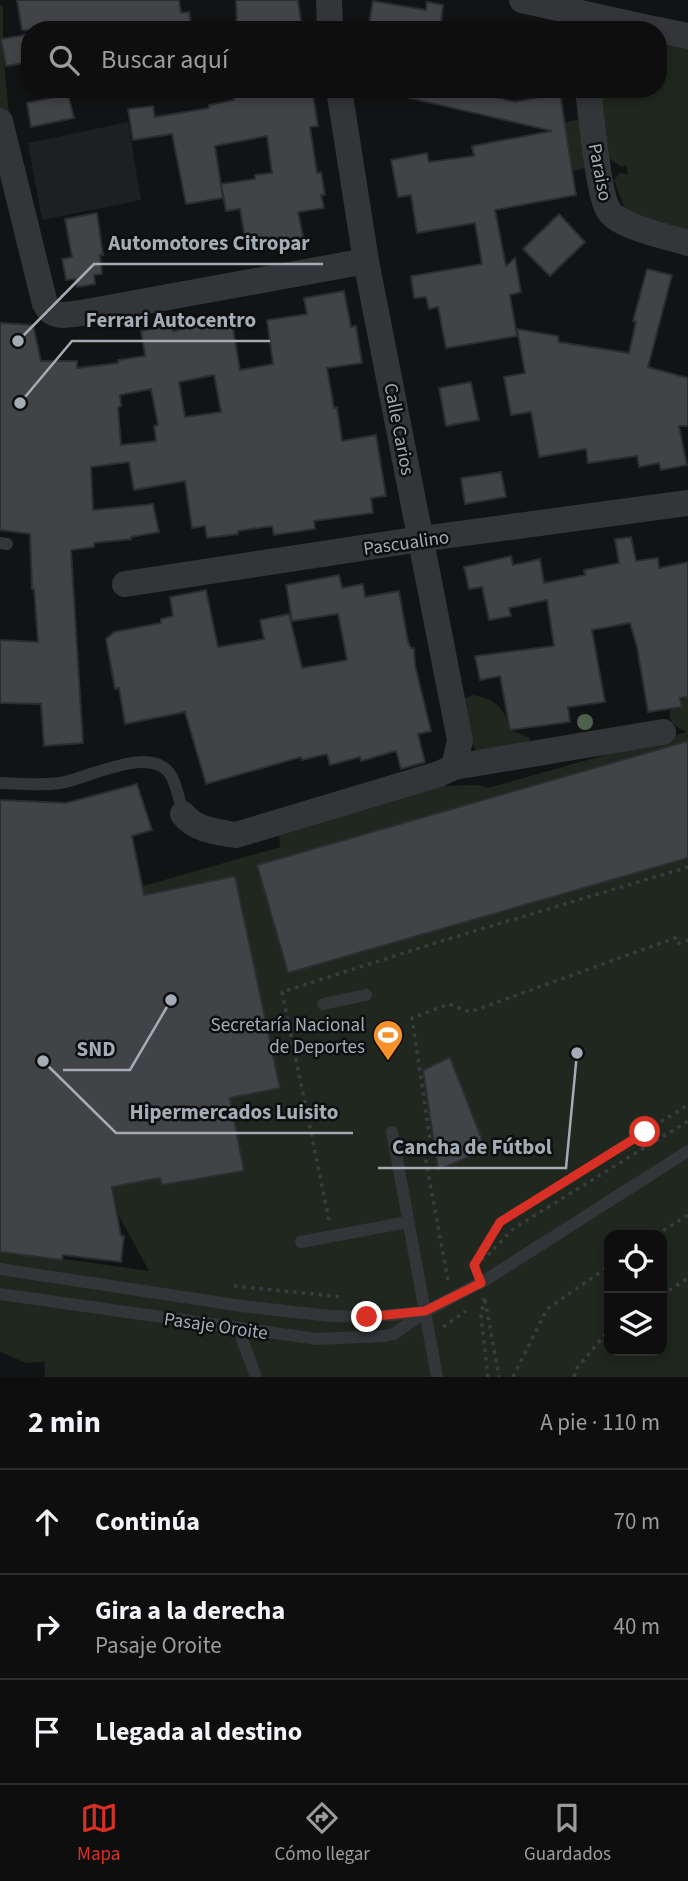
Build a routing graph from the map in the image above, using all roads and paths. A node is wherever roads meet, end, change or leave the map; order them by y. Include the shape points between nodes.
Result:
1 (329, 0) edge
2 (522, 0) edge
3 (330, 21) edge
4 (578, 21) edge
5 (667, 32) edge
6 (688, 36) edge
7 (340, 98) edge
8 (589, 98) edge
9 (0, 121) edge
10 (688, 243) edge
11 (366, 261) junction
12 (688, 503) edge
13 (421, 539) junction
14 (125, 584) dead end
15 (663, 732) dead end
16 (454, 767) junction
17 (0, 783) edge
18 (183, 814) joint
19 (688, 867) edge
20 (688, 940) edge
21 (366, 995) dead end
22 (323, 1004) dead end
23 (688, 1105) edge
24 (391, 1132) dead end
25 (688, 1151) edge
26 (688, 1215) edge
27 (408, 1222) junction
28 (664, 1230) edge
29 (333, 1236) junction
30 (301, 1242) dead end
31 (0, 1269) edge
32 (604, 1269) edge
33 (14, 1271) junction
34 (688, 1278) edge
35 (448, 1280) dead end
36 (481, 1283) junction
37 (665, 1293) edge
38 (6, 1295) edge
39 (425, 1311) junction
40 (242, 1329) junction
41 (604, 1336) edge
42 (256, 1377) edge
43 (437, 1377) edge
44 (488, 1377) edge
45 (499, 1377) edge
46 (513, 1377) edge
47 (574, 1377) edge

1 - 3 street
2 - 4 street
5 - 6 street
7 - 11 street, Calle Carios
8 - 10 street, Paraiso via 609,212 627,224
9 - 11 street via 45,304 58,316
11 - 13 street, Calle Carios
12 - 13 street, Pascualino
13 - 14 street, Pascualino
13 - 16 street, Calle Carios via 460,740
15 - 16 street
16 - 18 street via 236,835 208,831
17 - 18 lane via 59,784 146,762 171,776
19 - 29 path via 282,992
20 - 35 path via 677,944 675,938 470,1012 449,1004 412,1018 430,1140 426,1162
21 - 22 lane
23 - 36 path via 500,1222 474,1265
24 - 27 lane
25 - 36 lane, Pasaje Oroite
26 - 28 path
27 - 29 lane
27 - 39 lane
29 - 30 lane
31 - 33 lane, Pasaje Oroite
32 - 46 path via 547,1309
33 - 38 lane
33 - 39 lane, Pasaje Oroite via 330,1316
34 - 37 path
36 - 39 lane, Pasaje Oroite
38 - 40 lane, Pasaje Oroite
39 - 40 lane, Pasaje Oroite via 385,1336 317,1339
39 - 43 lane
40 - 42 lane
41 - 47 path
44 - 45 path via 481,1317 484,1296

